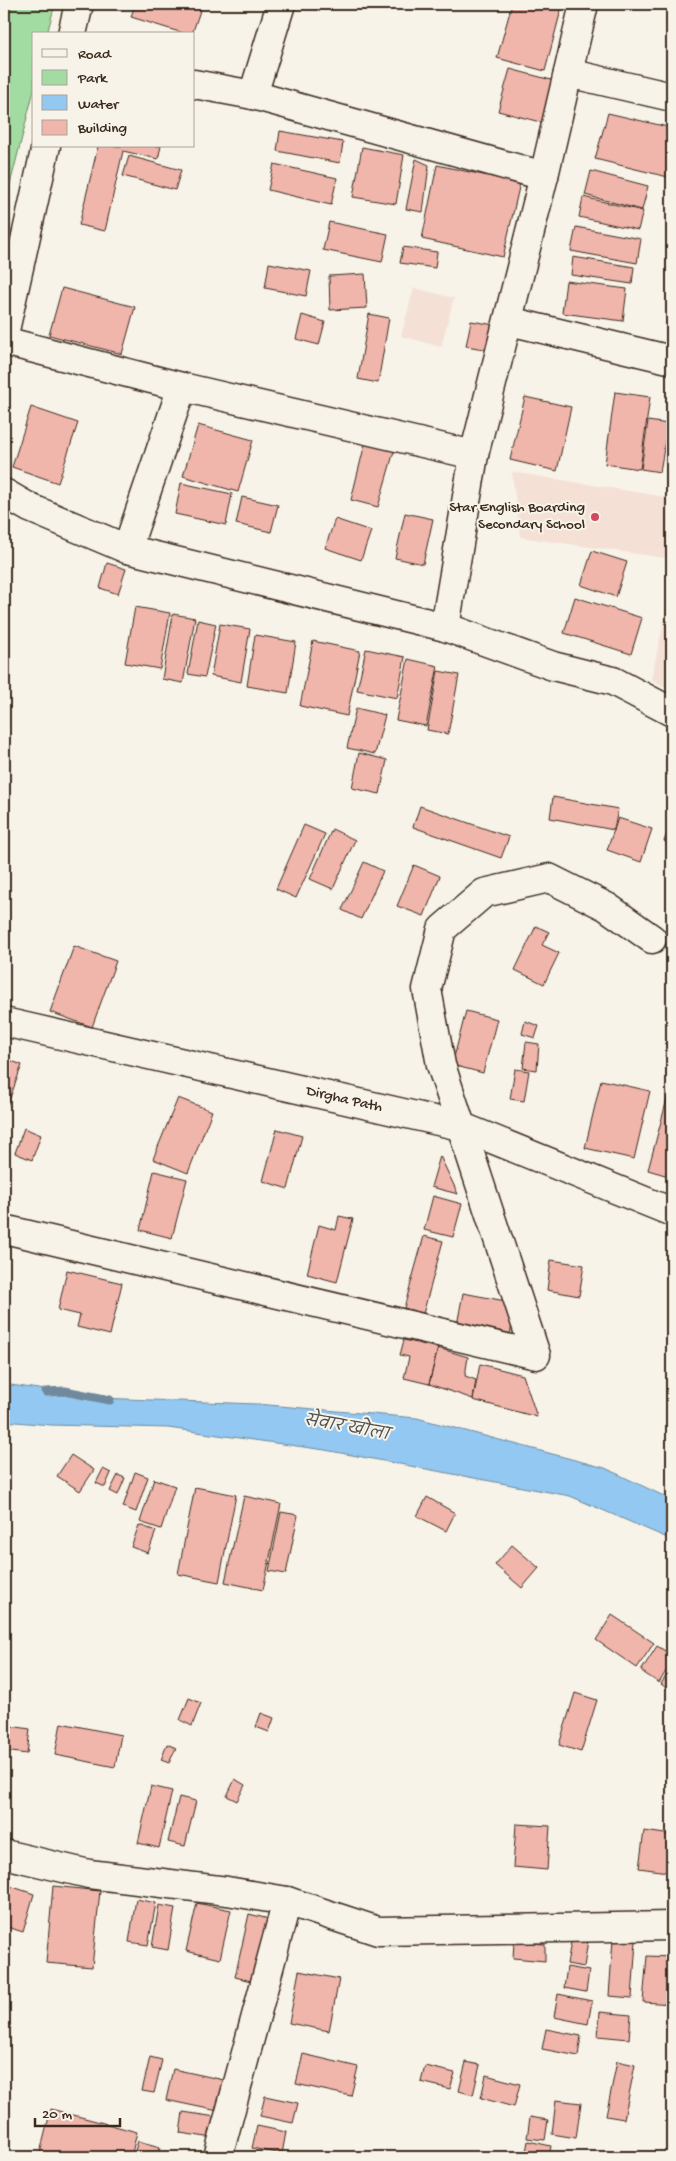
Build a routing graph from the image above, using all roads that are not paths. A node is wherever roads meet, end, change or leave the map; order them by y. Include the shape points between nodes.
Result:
1 (79, 4) edge
2 (282, 4) edge
3 (584, 4) edge
4 (72, 32) edge
5 (568, 73) junction
6 (195, 84) edge
7 (254, 95) junction
8 (672, 97) edge
9 (46, 148) edge
10 (544, 176) junction
11 (509, 321) junction
12 (4, 335) edge
13 (4, 341) edge
14 (672, 360) edge
15 (182, 387) junction
16 (474, 455) junction
17 (4, 493) edge
18 (127, 549) junction
19 (445, 627) junction
20 (672, 712) edge
21 (652, 939) dead end
22 (4, 1022) edge
23 (460, 1126) junction
24 (672, 1212) edge
25 (4, 1229) edge
26 (4, 1854) edge
27 (286, 1901) junction
28 (672, 1926) edge
29 (218, 2157) edge

1 - 4 street
2 - 7 street
3 - 5 street
5 - 8 street
5 - 10 street
6 - 7 street
7 - 10 street
9 - 12 street
10 - 11 street
11 - 14 street
11 - 16 street
13 - 15 street
15 - 16 street
15 - 18 street
16 - 19 street
17 - 18 street via 30,508
18 - 19 street
19 - 20 street via 553,666 613,680
21 - 23 street via 607,907 550,878 484,893 442,929 428,989 441,1065
22 - 23 street, Dirgha Path
23 - 24 street, Dirgha Path
23 - 25 street via 536,1355
26 - 27 street via 89,1874
27 - 28 street via 378,1931
27 - 29 street

